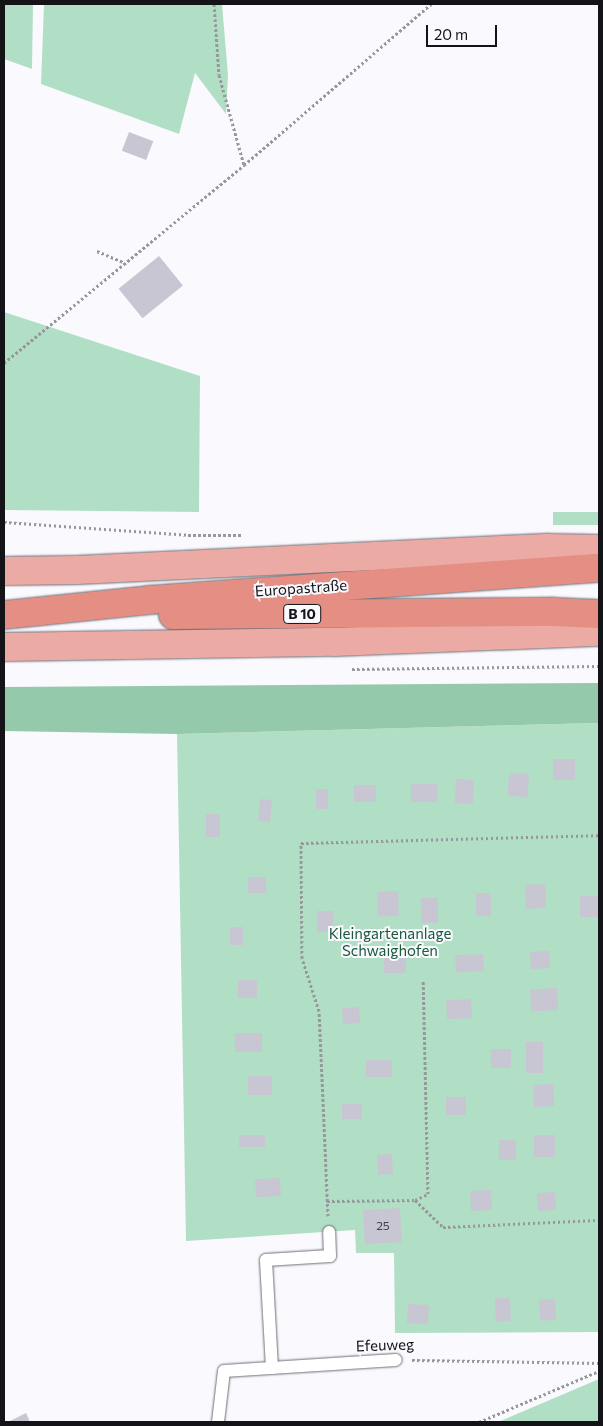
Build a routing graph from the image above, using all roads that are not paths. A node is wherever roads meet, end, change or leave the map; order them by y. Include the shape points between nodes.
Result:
1 (599, 549) edge
2 (599, 568) edge
3 (4, 571) edge
4 (599, 614) edge
5 (4, 616) edge
6 (599, 632) edge
7 (4, 647) edge
8 (329, 1232) dead end
9 (396, 1360) road end
10 (272, 1368) junction
11 (218, 1422) edge

1 - 3 main road via 546,548
2 - 5 highway, Europastraße / B 10 via 207,595
4 - 5 highway, Europastraße / B 10
6 - 7 main road via 334,642
8 - 10 lane via 330,1256 266,1260
9 - 10 lane, Efeuweg
10 - 11 lane, Efeuweg via 224,1371

